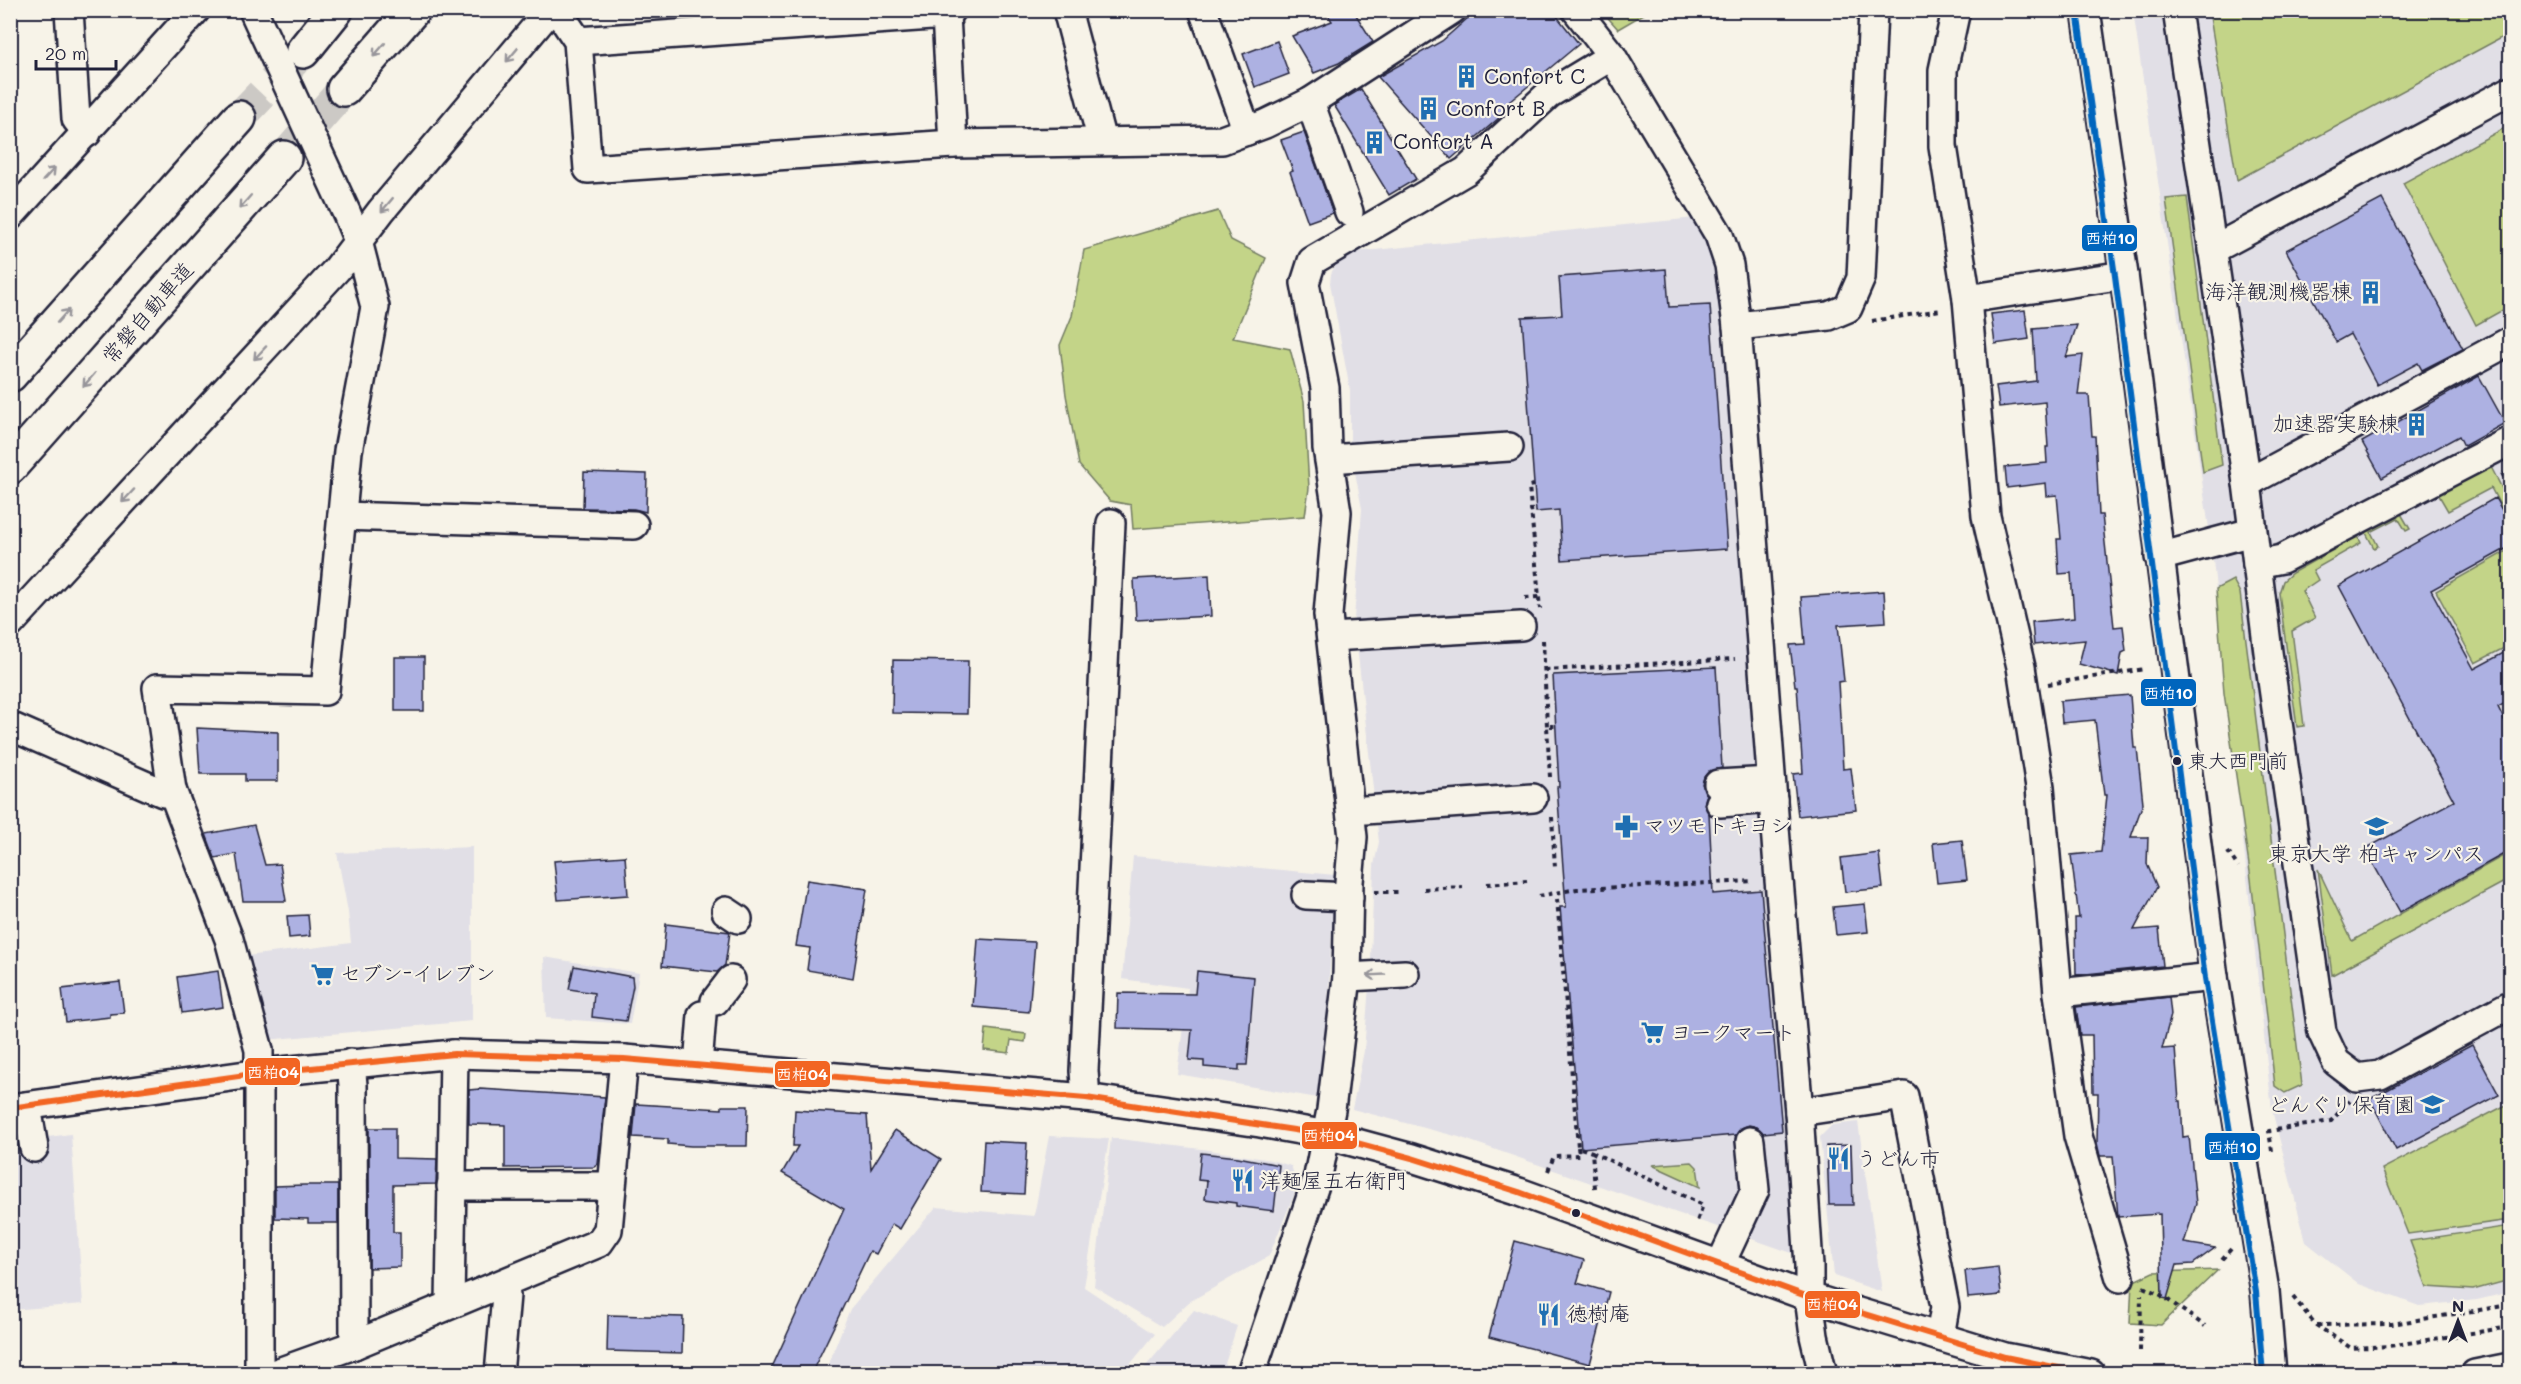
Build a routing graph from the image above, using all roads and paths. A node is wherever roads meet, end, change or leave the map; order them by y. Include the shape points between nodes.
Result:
1 (69, 10) edge
2 (196, 10) edge
3 (253, 10) edge
4 (336, 10) edge
5 (413, 10) edge
6 (550, 10) edge
7 (557, 10) edge
8 (1067, 10) edge
9 (1203, 10) edge
10 (1452, 10) edge
11 (1576, 10) edge
12 (1873, 10) edge
13 (1956, 10) edge
14 (2086, 10) edge
15 (2177, 10) edge
16 (947, 12) edge
17 (578, 41) junction
18 (303, 51) tunnel mouth
19 (1612, 56) junction
20 (344, 89) tunnel mouth
21 (2511, 91) edge
22 (1310, 102) junction
23 (239, 118) tunnel mouth
24 (1246, 131) junction
25 (87, 133) junction
26 (1102, 141) junction
27 (953, 144) junction
28 (284, 158) tunnel mouth
29 (1349, 212) dead end
30 (10, 216) edge
31 (358, 241) junction
32 (2212, 250) junction
33 (2124, 275) junction
34 (1967, 299) junction
35 (1848, 308) junction
36 (1737, 326) junction
37 (2511, 341) edge
38 (10, 375) edge
39 (2511, 441) edge
40 (1509, 447) dead end
41 (1329, 459) junction
42 (10, 466) edge
43 (2247, 483) junction
44 (342, 516) junction
45 (1111, 523) dead end
46 (634, 525) dead end
47 (2252, 532) junction
48 (2159, 557) junction
49 (2256, 564) junction
50 (1539, 597) dead end
51 (1519, 598) dead end
52 (10, 624) edge
53 (1521, 626) dead end
54 (1331, 637) junction
55 (1763, 658) junction
56 (2145, 669) dead end
57 (1545, 670) dead end
58 (2024, 688) junction
59 (2511, 718) edge
60 (2505, 721) dead end
61 (10, 726) edge
62 (172, 790) junction
63 (1772, 790) junction
64 (1719, 793) dead end
65 (1533, 798) dead end
66 (1351, 811) junction
67 (1779, 880) junction
68 (1527, 881) dead end
69 (1488, 884) dead end
70 (1463, 887) dead end
71 (1424, 889) dead end
72 (1399, 892) dead end
73 (1306, 895) dead end
74 (1360, 895) junction
75 (1539, 896) dead end
76 (1557, 899) dead end
77 (1405, 974) dead end
78 (1347, 977) junction
79 (2214, 977) junction
80 (731, 980) dead end
81 (2058, 993) junction
82 (2511, 1005) edge
83 (454, 1054) junction
84 (624, 1059) junction
85 (351, 1063) junction
86 (698, 1065) junction
87 (260, 1073) junction
88 (2357, 1078) junction
89 (1086, 1098) junction
90 (19, 1107) edge
91 (1799, 1112) junction
92 (1327, 1135) junction
93 (1750, 1141) dead end
94 (1578, 1147) junction
95 (33, 1148) dead end
96 (1592, 1152) junction
97 (2272, 1154) dead end
98 (1548, 1171) dead end
99 (451, 1186) junction
100 (611, 1186) junction
101 (1595, 1188) dead end
102 (1696, 1224) dead end
103 (1721, 1263) junction
104 (2131, 1282) junction
105 (500, 1286) junction
106 (2290, 1293) dead end
107 (1809, 1297) junction
108 (450, 1304) junction
109 (2511, 1305) edge
110 (2316, 1325) junction
111 (2205, 1326) dead end
112 (2511, 1328) edge
113 (1940, 1337) junction
114 (354, 1345) junction
115 (2140, 1351) dead end
116 (2511, 1367) edge
117 (259, 1374) edge
118 (273, 1374) edge
119 (499, 1374) edge
120 (1251, 1374) edge
121 (1823, 1374) edge
122 (2091, 1374) edge
123 (2272, 1374) edge
124 (2475, 1374) edge

1 - 25 street via 76,119
2 - 25 street
3 - 31 street
4 - 18 highway
5 -> 20 highway
6 -> 31 street
7 - 17 street
8 - 26 street
9 - 24 street
10 - 22 street
11 - 19 street
12 - 35 street via 1861,278
13 - 34 street via 1943,70 1943,146
14 - 33 street
15 - 32 street
16 - 17 street
16 - 27 street
17 - 27 street via 588,169
19 - 36 street via 1719,235 1729,265
19 - 41 street via 1549,94 1466,171 1312,261 1305,283 1325,388
21 - 32 street
22 - 24 street
22 - 29 street
38 -> 23 highway
24 - 26 street via 1222,140
30 -> 25 street
26 - 27 street
28 -> 42 highway, 常磐自動車道
31 - 44 street via 375,307 348,451
31 -> 52 street via 337,269
32 - 43 street
33 - 34 street
33 - 48 street
34 - 35 path via 1956,307 1866,321
34 - 58 street via 1986,516
35 - 36 street via 1829,316
36 - 55 street
37 - 43 street
39 - 49 street via 2283,559
40 - 41 street
41 - 54 street via 1337,512 1328,615
43 - 47 street
44 - 46 street
44 - 62 street via 325,691 157,688
45 - 89 street via 1083,1071
47 - 48 street
47 - 49 street
48 - 79 street
49 - 88 street via 2322,1032 2336,1062
50 - 51 path
53 - 54 street
54 - 66 street
55 - 57 path
55 - 63 street
56 - 58 path
58 - 81 street via 2040,787
59 - 60 path
61 - 62 street via 163,793
62 - 87 street via 229,939 256,1036
63 - 64 street
63 - 67 street
65 - 66 street
66 - 74 street
67 - 75 path via 1577,889
67 - 91 street
68 - 69 path
70 - 71 path
72 - 74 path
73 - 74 street
74 - 78 street
76 - 94 path
77 -> 78 street
78 - 92 street
79 - 81 street
79 - 123 street via 2265,1291
80 - 86 street via 708,1008
81 - 104 street via 2078,1136
82 - 88 street via 2380,1075
83 - 84 street
83 - 85 street
83 - 99 street
84 - 86 street
84 - 100 street
85 - 87 street
85 - 114 street
86 - 89 street
87 - 90 street
87 - 117 street
88 - 97 path via 2352,1099 2331,1121 2270,1131
89 - 92 street
90 - 95 street
91 - 107 street
91 - 113 street via 1904,1096 1945,1307
92 - 103 street via 1468,1175
92 - 120 street via 1312,1194
93 - 103 street via 1755,1190
94 - 96 path
94 - 98 path via 1579,1155 1554,1156
96 - 101 path
96 - 102 path via 1703,1205
99 - 100 street
99 - 108 street
100 - 105 street via 608,1230 599,1243
103 - 107 street
104 - 111 path via 2161,1295
104 - 115 path
105 - 108 street
105 - 119 street via 506,1295
106 - 110 path
107 - 113 street
107 - 121 street
108 - 114 street
109 - 110 path via 2392,1324
110 - 112 path via 2351,1348
113 - 122 street via 2005,1358
114 - 118 street
116 - 124 street

